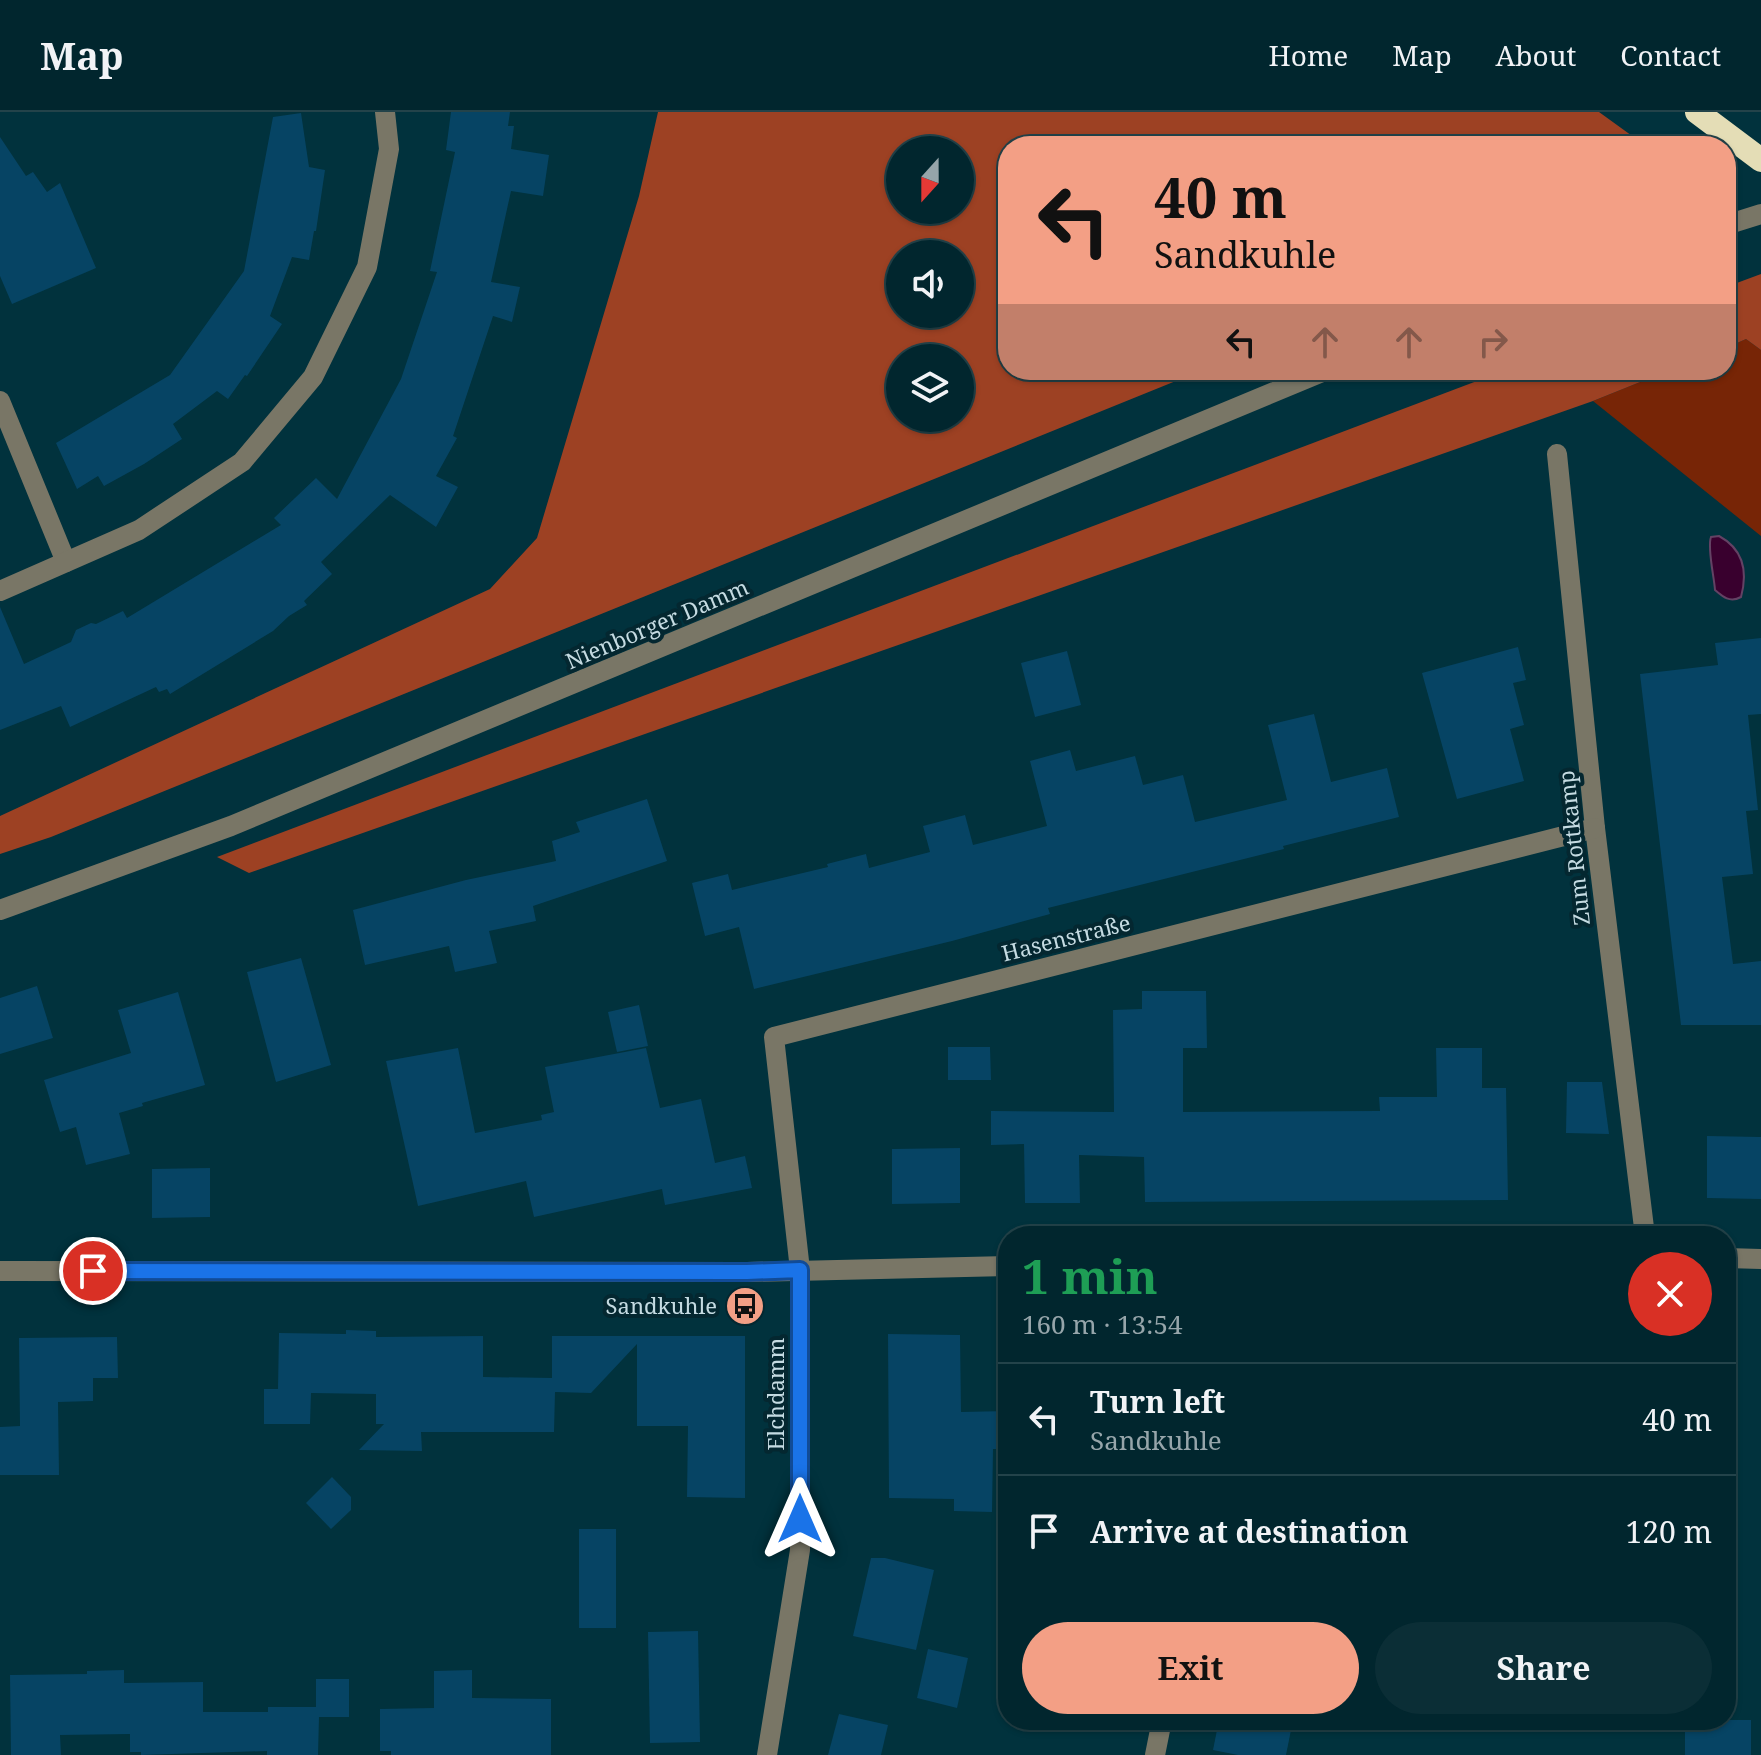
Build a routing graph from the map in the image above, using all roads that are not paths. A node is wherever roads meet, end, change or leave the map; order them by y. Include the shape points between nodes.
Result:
1 (385, 112) edge
2 (1697, 112) edge
3 (1729, 136) edge
4 (1736, 141) edge
5 (1761, 160) edge
6 (1761, 214) edge
7 (1736, 222) edge
8 (1303, 380) edge
9 (0, 401) edge
10 (1557, 454) dead end
11 (66, 562) junction
12 (0, 591) edge
13 (1595, 828) junction
14 (0, 910) edge
15 (1644, 1226) edge
16 (1736, 1258) edge
17 (1761, 1259) edge
18 (998, 1266) edge
19 (800, 1270) junction
20 (0, 1271) edge
21 (1160, 1730) edge
22 (767, 1755) edge
23 (1155, 1755) edge

1 - 11 street via 389,149 367,267 313,377 242,462 139,530
2 - 3 highway
4 - 5 highway
6 - 7 street
8 - 14 street, Nienborger Damm via 231,826
9 - 11 street
10 - 13 street, Zum Rottkamp
11 - 12 street
13 - 15 street, Zum Rottkamp
13 - 19 street, Hasenstraße via 774,1037
16 - 17 street
18 - 19 street
19 - 20 street
19 - 22 street, Elchdamm via 800,1550
21 - 23 street

